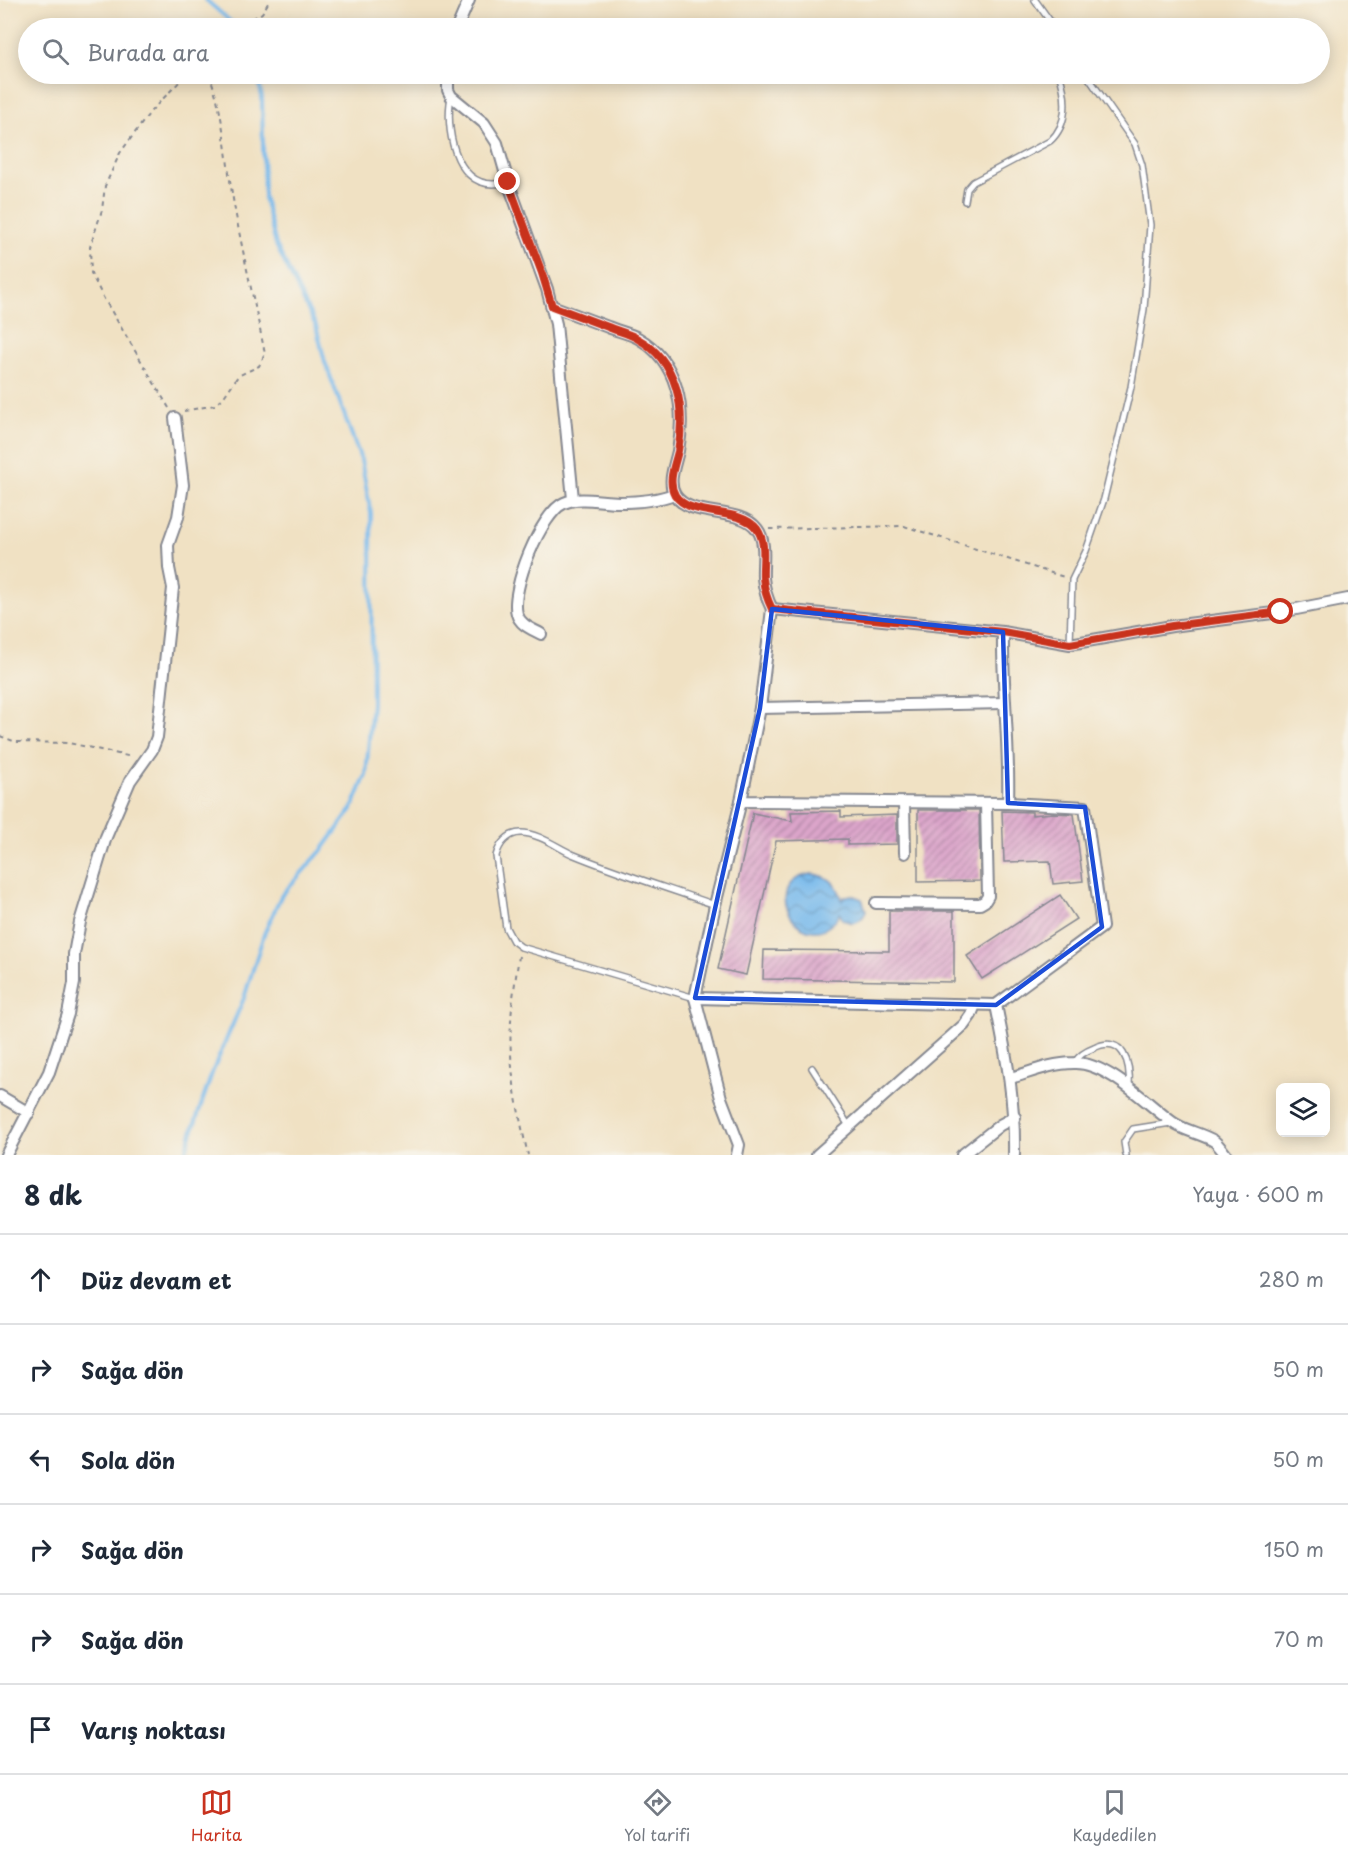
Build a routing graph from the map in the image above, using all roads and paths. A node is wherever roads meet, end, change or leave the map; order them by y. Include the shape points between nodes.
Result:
1 (270, 0) edge
2 (469, 0) edge
3 (1035, 0) edge
4 (254, 18) edge
5 (462, 18) edge
6 (1048, 18) edge
7 (177, 84) edge
8 (213, 84) edge
9 (448, 84) edge
10 (1062, 84) edge
11 (1093, 84) edge
12 (451, 96) junction
13 (508, 182) junction
14 (965, 201) dead end
15 (552, 306) junction
16 (175, 418) junction
17 (674, 494) junction
18 (573, 499) junction
19 (757, 529) junction
20 (1072, 580) junction
21 (1348, 599) edge
22 (772, 609) junction
23 (1003, 632) junction
24 (541, 634) dead end
25 (1070, 644) junction
26 (1005, 704) junction
27 (760, 708) junction
28 (0, 736) edge
29 (143, 760) junction
30 (741, 801) junction
31 (904, 803) junction
32 (986, 803) junction
33 (1008, 803) junction
34 (904, 853) dead end
35 (876, 903) dead end
36 (715, 904) junction
37 (521, 947) junction
38 (695, 998) junction
39 (975, 1005) junction
40 (996, 1005) junction
41 (1075, 1062) junction
42 (812, 1068) dead end
43 (1011, 1078) junction
44 (1129, 1088) junction
45 (0, 1096) edge
46 (29, 1113) junction
47 (1015, 1118) junction
48 (1172, 1122) junction
49 (849, 1126) junction
50 (6, 1155) edge
51 (528, 1155) edge
52 (737, 1155) edge
53 (817, 1155) edge
54 (962, 1155) edge
55 (1014, 1155) edge
56 (1125, 1155) edge
57 (1226, 1155) edge

1 - 4 path
2 - 5 street
3 - 6 lane
7 - 16 path via 120,153 105,186 90,247 91,273
8 - 16 path via 266,354 259,366 238,376 215,405 186,411
9 - 12 street
10 - 14 lane via 1064,110 1056,136 973,182
11 - 20 lane via 1141,157 1150,225 1144,309 1131,387 1104,499
12 - 13 street via 476,115 491,133
12 - 13 lane via 450,131 461,163 479,180 493,184
13 - 15 street
15 - 17 street via 636,338 652,349 670,371 681,413 671,479
15 - 18 street
16 - 29 street via 183,485 168,545 173,588 171,616 157,736
17 - 18 street via 620,502
17 - 19 street via 685,504 744,519
18 - 24 street via 546,519 522,569 516,612 523,624
19 - 20 path via 904,526
19 - 22 street via 763,542 765,590
20 - 25 lane
21 - 25 street
22 - 23 street
22 - 27 street
23 - 25 street
23 - 26 street
26 - 27 street
26 - 33 street
27 - 30 street
28 - 29 path via 24,743 69,743
29 - 46 street via 129,781 106,837 77,938 68,1014 50,1072
30 - 31 street
30 - 36 street
31 - 32 street
31 - 34 street
32 - 33 street
32 - 35 street via 985,901 952,905
33 - 40 street via 1085,807 1102,927
36 - 37 lane via 520,833 504,841 496,856 506,928
36 - 38 street
37 - 38 lane
37 - 51 path via 510,1037
38 - 39 street
38 - 52 street via 739,1145
39 - 40 street
39 - 49 street via 964,1025
40 - 43 street
41 - 43 street
41 - 44 street via 1097,1067
41 - 44 lane via 1105,1042 1113,1044 1124,1054
42 - 49 lane
43 - 47 street
44 - 48 street
45 - 46 street
46 - 50 street
47 - 54 street
47 - 55 street
48 - 56 lane via 1133,1129 1124,1142
48 - 57 street via 1214,1142
49 - 53 street

